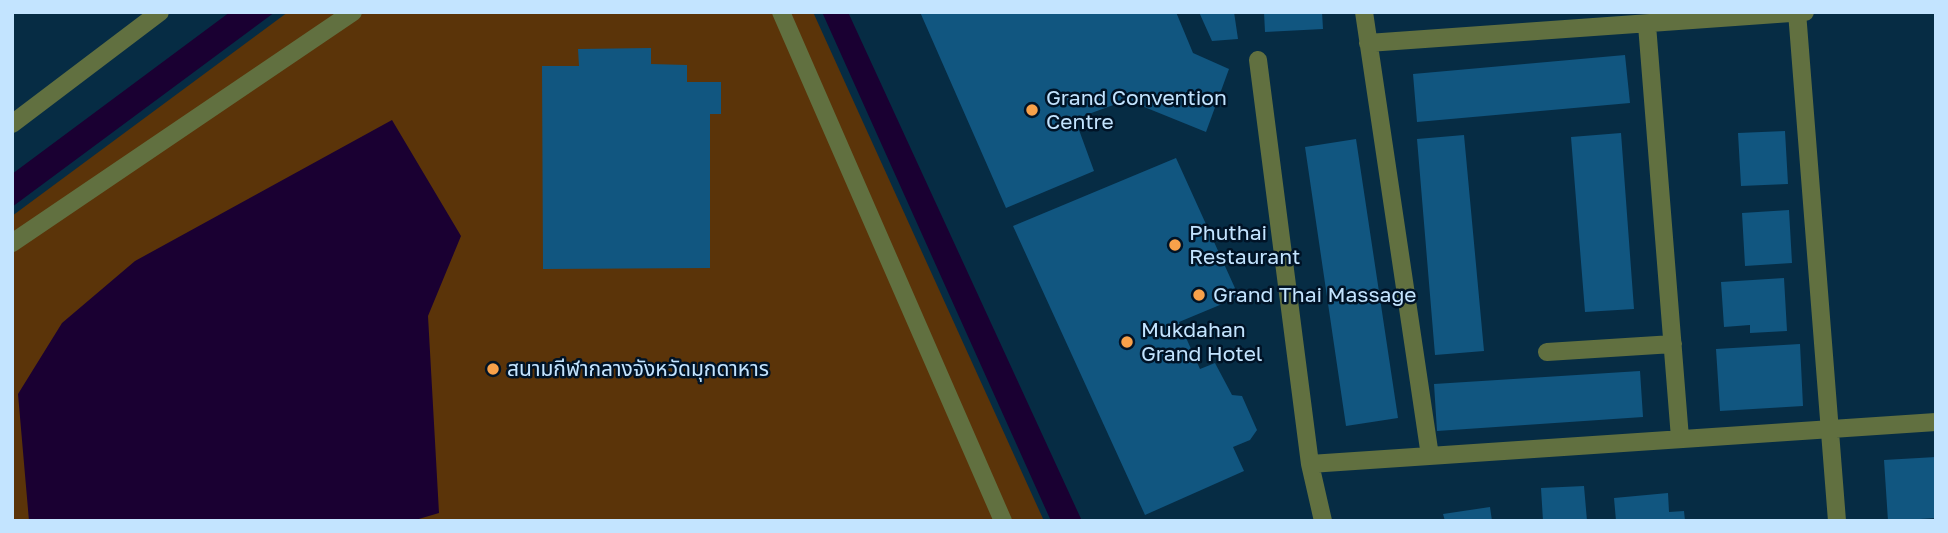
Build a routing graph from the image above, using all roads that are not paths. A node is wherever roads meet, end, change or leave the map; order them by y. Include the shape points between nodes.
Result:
1 (160, 12) edge
2 (354, 12) edge
3 (781, 12) edge
4 (1364, 12) edge
5 (1805, 12) edge
6 (1797, 13) edge
7 (1647, 25) junction
8 (1368, 43) junction
9 (1258, 60) dead end
10 (12, 124) edge
11 (12, 243) edge
12 (1673, 344) junction
13 (1547, 352) dead end
14 (1936, 422) edge
15 (1831, 429) junction
16 (1680, 438) junction
17 (1430, 456) junction
18 (1310, 464) junction
19 (1003, 521) edge
20 (1323, 521) edge
21 (1837, 521) edge

1 - 10 street
2 - 11 street
3 - 19 street
4 - 8 street
5 - 6 street
6 - 7 street
6 - 15 street
7 - 8 street
7 - 12 street
8 - 17 street
9 - 18 street
12 - 13 street
12 - 16 street
14 - 15 street
15 - 16 street
15 - 21 street
16 - 17 street
17 - 18 street
18 - 20 street

